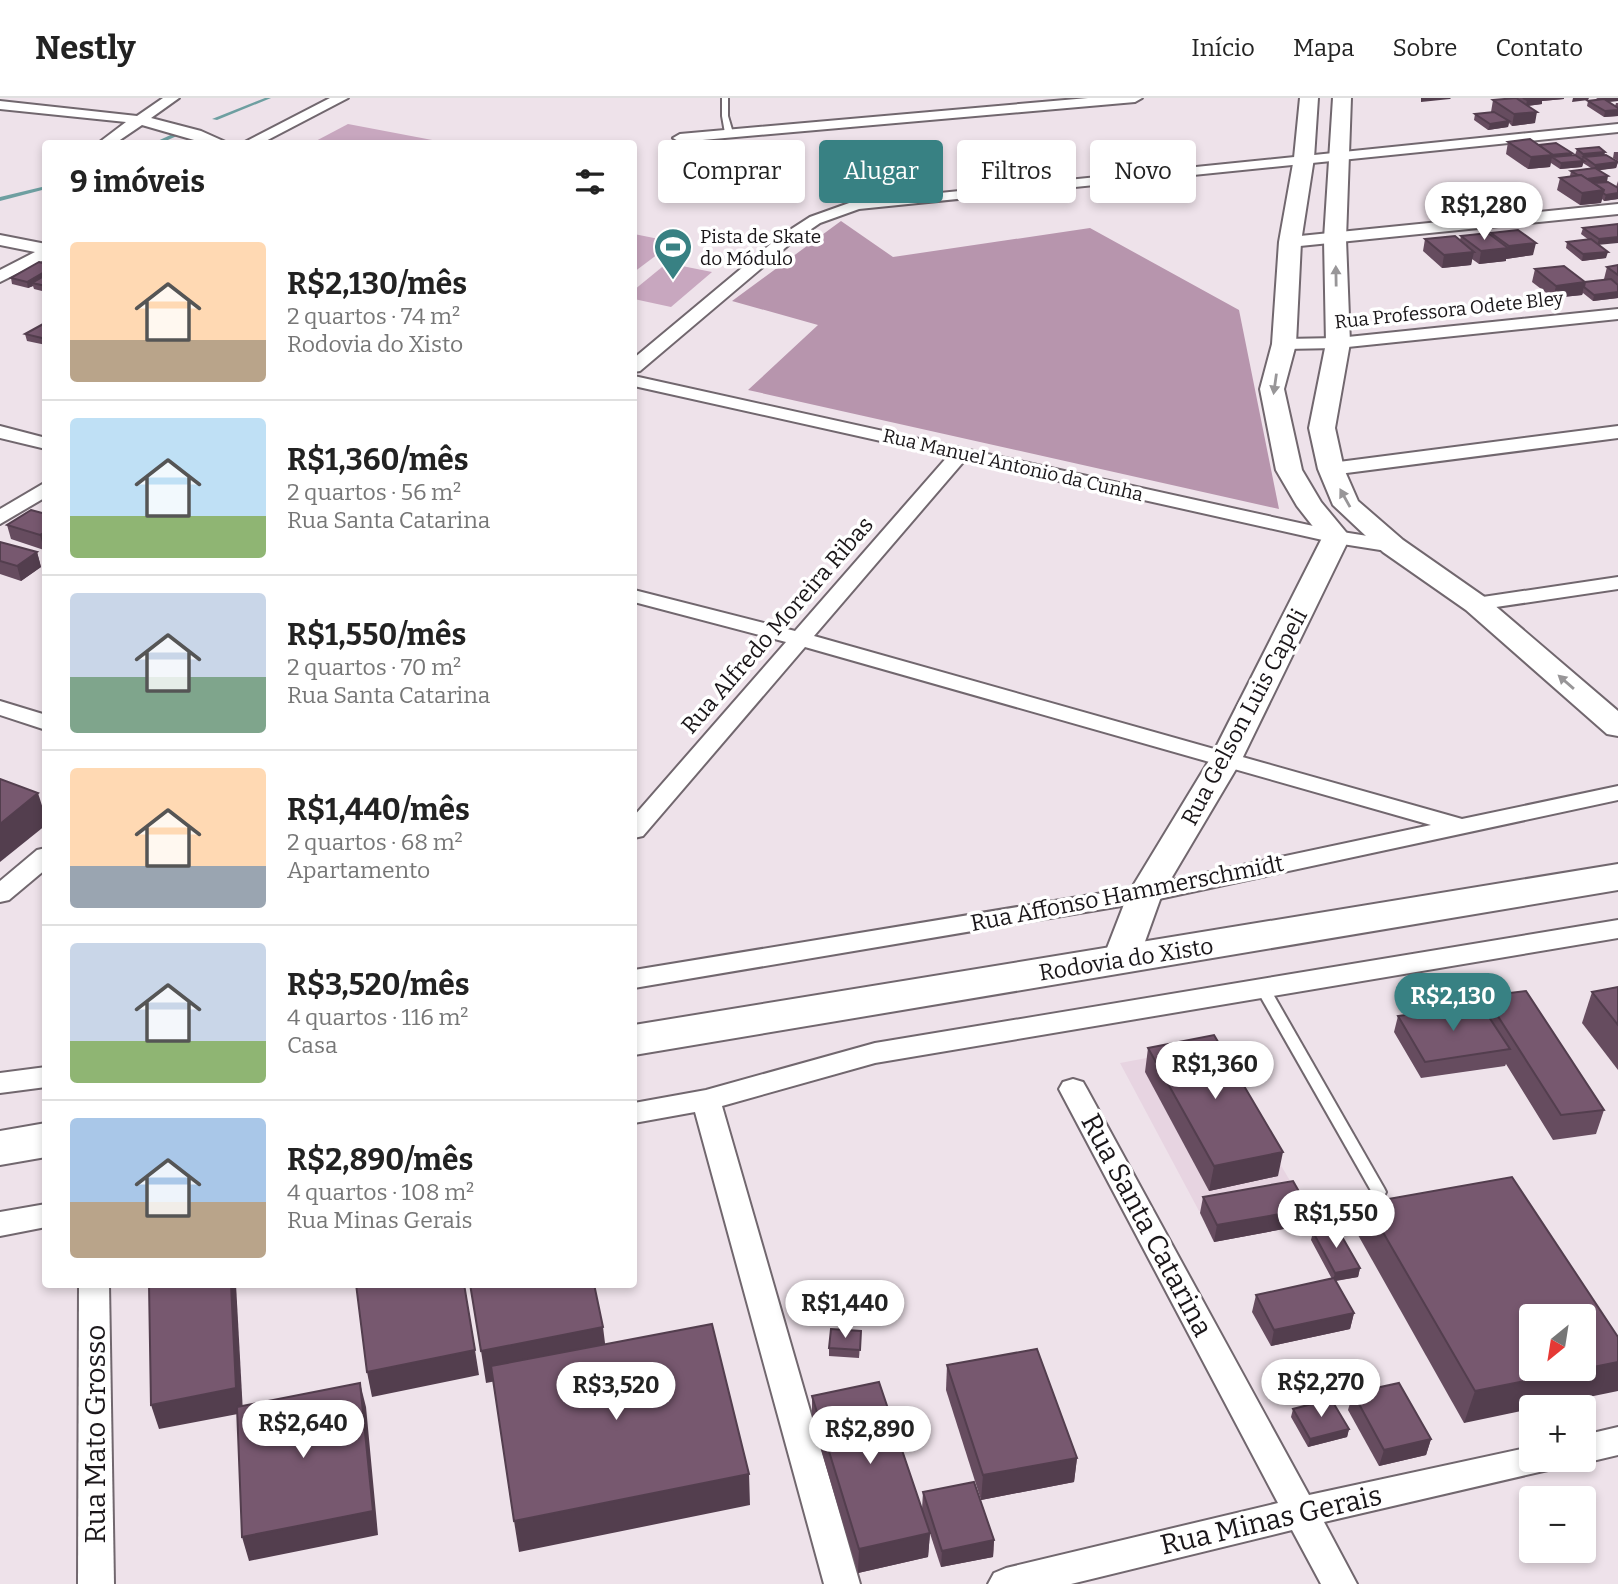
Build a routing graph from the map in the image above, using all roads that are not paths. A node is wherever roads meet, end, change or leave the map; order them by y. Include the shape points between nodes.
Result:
1 (172, 98) edge
2 (341, 98) edge
3 (726, 98) edge
4 (1135, 98) edge
5 (1309, 98) edge
6 (1342, 98) edge
7 (0, 105) edge
8 (141, 120) junction
9 (1618, 128) edge
10 (729, 133) junction
11 (680, 138) dead end
12 (110, 140) edge
13 (213, 140) edge
14 (256, 140) edge
15 (1339, 154) junction
16 (1304, 158) junction
17 (1618, 209) edge
18 (1335, 239) junction
19 (0, 240) edge
20 (1290, 242) junction
21 (42, 250) edge
22 (42, 253) edge
23 (0, 277) edge
24 (1618, 314) edge
25 (1338, 343) junction
26 (1284, 344) junction
27 (637, 364) edge
28 (637, 382) edge
29 (0, 432) edge
30 (1618, 432) edge
31 (42, 443) edge
32 (960, 454) junction
33 (1331, 470) junction
34 (42, 491) edge
35 (0, 518) edge
36 (1336, 537) junction
37 (1393, 545) junction
38 (1618, 583) edge
39 (637, 597) edge
40 (1476, 604) junction
41 (800, 639) junction
42 (0, 708) edge
43 (42, 722) edge
44 (1618, 727) edge
45 (1226, 759) junction
46 (1618, 793) edge
47 (1461, 826) junction
48 (637, 828) edge
49 (42, 859) edge
50 (1618, 877) edge
51 (0, 894) edge
52 (1145, 894) junction
53 (1618, 929) edge
54 (1120, 961) junction
55 (637, 979) edge
56 (1262, 987) junction
57 (637, 1039) edge
58 (42, 1078) edge
59 (0, 1083) edge
60 (1073, 1089) dead end
61 (706, 1100) junction
62 (637, 1112) edge
63 (42, 1141) edge
64 (0, 1147) edge
65 (1380, 1192) dead end
66 (42, 1217) edge
67 (0, 1224) edge
68 (94, 1288) edge
69 (1618, 1441) edge
70 (1596, 1446) edge
71 (1519, 1464) edge
72 (1302, 1512) junction
73 (96, 1584) edge
74 (842, 1584) edge
75 (1006, 1584) edge
76 (1339, 1584) edge

1 - 8 street
2 - 14 street
3 - 10 lane
4 - 10 street
5 - 16 street
6 - 15 street
7 - 8 street
8 - 12 street
8 - 13 street via 187,129
9 - 15 street
10 - 11 street
15 - 16 street
15 - 18 street
16 - 20 street
16 - 27 street via 857,205 815,220 785,240
17 - 18 street
18 - 20 street
25 -> 18 street
19 - 21 street
20 - 26 street
22 - 23 street
24 - 25 street, Rua Professora Odete Bley
25 - 26 street, Rua Professora Odete Bley
25 - 33 street via 1322,428
26 -> 36 street via 1272,390 1289,470
28 - 32 street, Rua Manuel Antonio da Cunha
29 - 31 street
30 - 33 street
32 - 36 street, Rua Manuel Antonio da Cunha
32 - 41 street, Rua Alfredo Moreira Ribas
37 -> 33 street via 1346,505
34 - 35 street
36 - 37 street, Rua Manuel Antonio da Cunha
36 - 45 street, Rua Gelson Luis Capeli
37 - 40 street
38 - 40 street
39 - 41 street
44 -> 40 street
41 - 45 street
41 - 48 street, Rua Alfredo Moreira Ribas
42 - 43 street
45 - 47 street
45 - 52 street, Rua Gelson Luis Capeli
46 - 47 street, Rua Affonso Hammerschmidt
47 - 52 street, Rua Affonso Hammerschmidt
49 - 51 street
50 - 54 highway, Rodovia do Xisto
52 - 54 street, Rua Gelson Luis Capeli
52 - 55 street, Rua Affonso Hammerschmidt
53 - 56 street
54 - 57 highway, Rodovia do Xisto
56 - 61 street via 875,1053
56 - 65 lane
58 - 59 street
60 - 72 street, Rua Santa Catarina
61 - 62 street
61 - 74 street
63 - 64 highway
66 - 67 street
68 - 73 street, Rua Mato Grosso
69 - 70 street
71 - 72 street, Rua Minas Gerais
72 - 75 street, Rua Minas Gerais
72 - 76 street, Rua Santa Catarina

